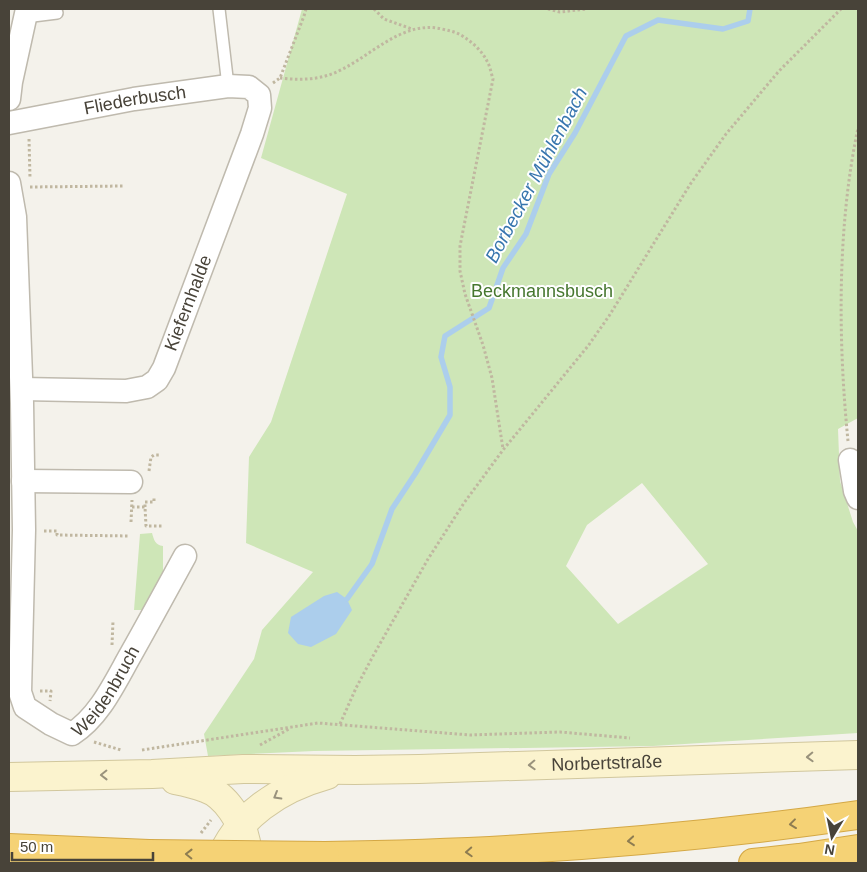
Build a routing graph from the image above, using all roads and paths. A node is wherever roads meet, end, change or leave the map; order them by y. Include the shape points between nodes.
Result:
1 (219, 9) edge
2 (306, 9) edge
3 (374, 9) edge
4 (548, 9) edge
5 (587, 9) edge
6 (840, 9) edge
7 (57, 12) dead end
8 (26, 13) edge
9 (413, 29) junction
10 (280, 78) junction
11 (228, 86) junction
12 (10, 87) edge
13 (259, 95) junction
14 (9, 123) edge
15 (858, 128) edge
16 (124, 186) dead end
17 (13, 190) edge
18 (17, 379) edge
19 (503, 450) junction
20 (850, 460) joint
21 (23, 481) junction
22 (131, 482) dead end
23 (154, 498) dead end
24 (858, 498) edge
25 (145, 507) junction
26 (131, 522) dead end
27 (163, 526) dead end
28 (38, 531) dead end
29 (130, 536) dead end
30 (185, 556) dead end
31 (113, 621) dead end
32 (112, 640) dead end
33 (15, 642) edge
34 (340, 724) junction
35 (292, 727) junction
36 (72, 734) junction
37 (634, 738) dead end
38 (260, 746) dead end
39 (138, 750) dead end
40 (128, 752) dead end
41 (858, 755) edge
42 (355, 770) junction
43 (152, 774) junction
44 (9, 776) edge
45 (858, 815) edge
46 (241, 825) junction
47 (9, 848) edge
48 (858, 849) edge
49 (219, 863) edge
50 (246, 863) edge
51 (753, 863) edge

1 - 11 lane
2 - 10 path
3 - 9 path via 384,20
4 - 5 path via 560,12
6 - 19 path via 779,71 726,134 691,182 588,346
7 - 8 lane
8 - 12 street
9 - 10 path via 329,75 311,79
9 - 19 path via 438,28 458,33 475,44 487,61 492,79 460,246 460,271 469,310 484,345 492,378
10 - 13 path
11 - 13 street, Fliederbusch via 249,86
11 - 14 street, Fliederbusch via 134,99
13 - 18 street, Kiefernhalde via 260,108 252,134 157,380 126,391
15 - 20 path via 848,193 842,274 842,376
16 - 17 path
17 - 18 street, Weidenbruch
18 - 21 street, Weidenbruch
19 - 34 path via 428,559 373,656
20 - 24 street
21 - 22 street
21 - 33 street, Weidenbruch via 24,530
23 - 25 path via 154,502 145,502
25 - 26 path via 132,506
25 - 27 path via 146,526
28 - 29 path via 57,532 57,535
30 - 36 street, Weidenbruch via 101,705 83,727
31 - 32 path
33 - 36 street, Weidenbruch via 20,692 25,707
34 - 35 path
34 - 37 path via 470,735 560,732
35 - 38 path
35 - 39 path
36 - 40 path
41 -> 42 main road, Norbertstraße
42 - 43 main road via 244,769
42 -> 46 main road via 312,779 296,786 268,801
43 -> 44 main road
43 - 46 main road via 207,788 226,803
45 -> 47 highway, bridge via 664,838 423,854 149,854
46 - 49 main road via 228,842
46 - 50 main road
48 - 51 highway

